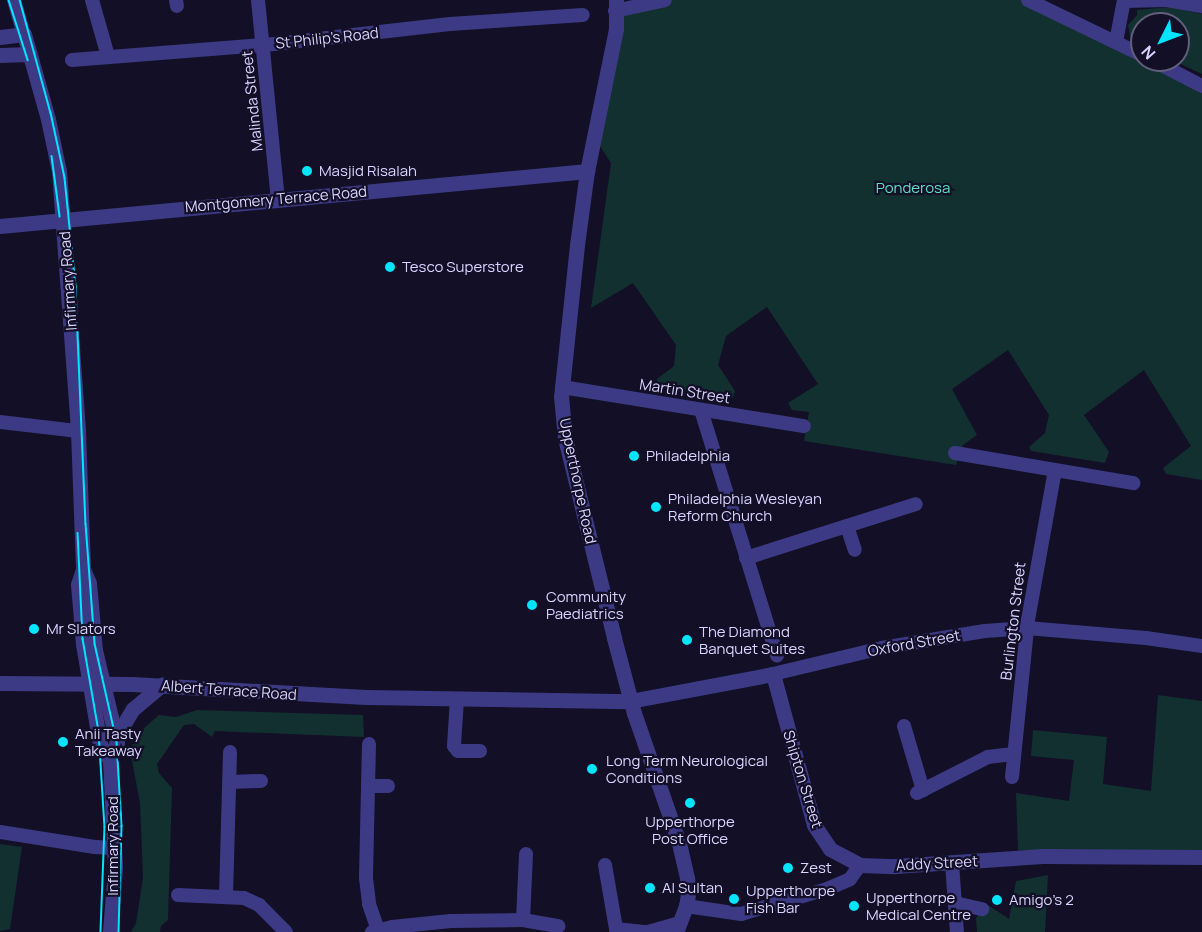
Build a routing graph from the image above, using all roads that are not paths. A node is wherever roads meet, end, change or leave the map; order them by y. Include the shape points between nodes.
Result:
1 (14, 0) edge
2 (92, 0) edge
3 (258, 0) edge
4 (665, 0) edge
5 (1028, 0) edge
6 (1124, 1) edge
7 (615, 6) edge
8 (1202, 6) edge
9 (583, 15) dead end
10 (24, 34) junction
11 (0, 37) edge
12 (1116, 42) junction
13 (262, 45) junction
14 (1130, 49) edge
15 (29, 54) junction
16 (0, 55) edge
17 (108, 56) junction
18 (72, 60) dead end
19 (1175, 72) edge
20 (1202, 86) edge
21 (587, 171) junction
22 (278, 199) junction
23 (64, 219) junction
24 (0, 226) edge
25 (562, 387) junction
26 (701, 410) junction
27 (0, 422) edge
28 (804, 426) dead end
29 (78, 431) junction
30 (955, 453) dead end
31 (1056, 470) junction
32 (1133, 483) dead end
33 (916, 504) dead end
34 (847, 525) junction
35 (855, 550) dead end
36 (746, 558) junction
37 (1027, 628) junction
38 (1202, 646) edge
39 (777, 655) dead end
40 (773, 674) junction
41 (0, 683) edge
42 (97, 683) junction
43 (162, 685) junction
44 (457, 699) junction
45 (630, 700) junction
46 (904, 726) dead end
47 (116, 737) junction
48 (369, 744) dead end
49 (480, 751) dead end
50 (230, 752) dead end
51 (1013, 754) junction
52 (110, 760) junction
53 (1012, 777) dead end
54 (230, 782) junction
55 (261, 782) dead end
56 (368, 786) junction
57 (388, 786) dead end
58 (0, 832) edge
59 (114, 848) junction
60 (526, 854) dead end
61 (1202, 856) edge
62 (952, 863) junction
63 (604, 865) dead end
64 (860, 865) junction
65 (178, 895) dead end
66 (226, 896) junction
67 (955, 903) junction
68 (686, 906) junction
69 (982, 909) dead end
70 (523, 920) junction
71 (558, 926) dead end
72 (678, 928) edge
73 (375, 931) edge
74 (110, 932) edge
75 (286, 932) edge
76 (647, 932) edge
77 (957, 932) edge

1 - 10 street, Infirmary Road
2 - 17 street
3 - 13 street, Malinda Street
4 - 7 street
5 - 12 street
6 - 8 street via 1167,0
6 - 12 street
7 - 21 street, Upperthorpe Road via 616,29
9 - 13 street, St Philip's Road via 450,24
10 - 11 street
10 - 15 street, Infirmary Road
12 - 14 street
13 - 17 street, St Philip's Road
13 - 22 street, Malinda Street
15 - 16 street
15 - 23 street, Infirmary Road via 48,119
17 - 18 street, St Philip's Road
19 - 20 street
21 - 22 street, Montgomery Terrace Road
21 - 25 street, Upperthorpe Road
22 - 23 street, Montgomery Terrace Road
23 - 24 street, Montgomery Terrace Road
23 - 29 street, Infirmary Road
25 - 26 street, Martin Street
25 - 45 street, Upperthorpe Road via 570,458
26 - 28 street, Martin Street
26 - 36 street
27 - 29 street
29 - 42 street, Infirmary Road via 83,569 89,583
30 - 31 street
31 - 32 street
31 - 37 street, Burlington Street
33 - 34 street
34 - 35 street
34 - 36 street
36 - 39 street
37 - 38 street, Oxford Street
37 - 40 street, Oxford Street via 947,636
37 - 51 street, Burlington Street
40 - 45 street, Oxford Street
40 - 64 street, Shipton Street via 814,825 830,849
41 - 42 street, Albert Terrace Road
42 - 43 street, Albert Terrace Road
42 - 47 street, Infirmary Road
42 - 52 street, Infirmary Road via 100,745
43 - 44 street, Albert Terrace Road
43 - 47 street via 134,709
44 - 45 street, Albert Terrace Road
44 - 49 street via 454,746 458,751
45 - 68 street, Upperthorpe Road via 679,843 689,888
46 - 51 street via 920,791 988,757
47 - 52 street, Infirmary Road
48 - 56 street
50 - 54 street
51 - 53 street, Burlington Street
52 - 59 street, Infirmary Road
54 - 55 street
54 - 66 street
56 - 57 street
56 - 73 street via 366,878
58 - 59 street
59 - 74 street, Infirmary Road
60 - 70 street
61 - 62 street, Addy Street via 1043,856
62 - 64 street, Addy Street
62 - 67 street
63 - 76 street via 616,929
64 - 68 street via 850,879 827,889 741,914
65 - 66 street
66 - 75 street via 259,905
67 - 69 street
67 - 77 street
68 - 72 street
70 - 71 street
70 - 73 street via 451,921
72 - 76 street

